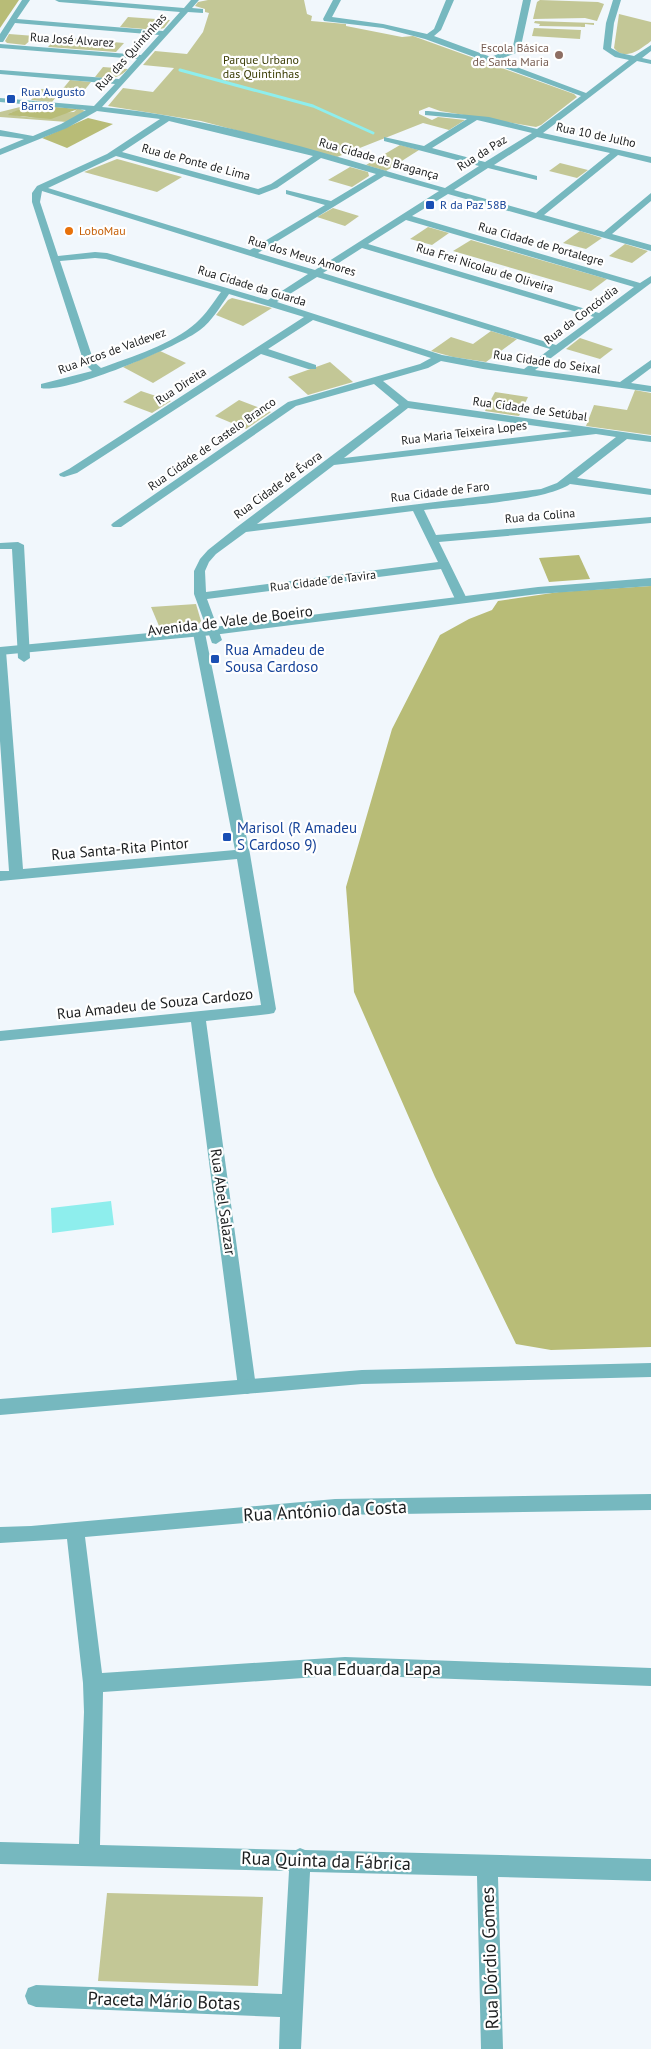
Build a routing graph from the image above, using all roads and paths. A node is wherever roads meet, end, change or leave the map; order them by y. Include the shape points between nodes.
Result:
1 (26, 0) edge
2 (59, 0) edge
3 (195, 0) edge
4 (337, 0) edge
5 (450, 0) edge
6 (527, 0) edge
7 (616, 2) edge
8 (186, 9) junction
9 (200, 11) dead end
10 (12, 21) junction
11 (165, 33) junction
12 (428, 38) junction
13 (0, 40) edge
14 (0, 46) edge
15 (651, 47) edge
16 (143, 57) junction
17 (635, 58) junction
18 (491, 60) junction
19 (651, 62) edge
20 (0, 72) edge
21 (121, 82) junction
22 (585, 95) junction
23 (0, 100) edge
24 (97, 108) junction
25 (428, 113) dead end
26 (168, 118) junction
27 (475, 118) junction
28 (537, 133) junction
29 (0, 134) edge
30 (33, 138) junction
31 (386, 139) dead end
32 (425, 149) junction
33 (0, 152) edge
34 (616, 152) junction
35 (115, 153) junction
36 (320, 155) junction
37 (651, 160) edge
38 (486, 166) junction
39 (383, 173) junction
40 (534, 178) dead end
41 (40, 188) junction
42 (446, 191) junction
43 (289, 192) dead end
44 (651, 196) edge
45 (332, 204) junction
46 (406, 217) junction
47 (537, 217) junction
48 (605, 236) junction
49 (362, 244) junction
50 (651, 248) edge
51 (250, 252) junction
52 (55, 259) junction
53 (316, 273) junction
54 (651, 278) edge
55 (640, 286) junction
56 (227, 291) junction
57 (269, 303) junction
58 (600, 316) junction
59 (311, 317) junction
60 (557, 348) junction
61 (259, 350) junction
62 (440, 358) junction
63 (651, 363) edge
64 (312, 368) dead end
65 (98, 371) junction
66 (526, 372) junction
67 (376, 380) junction
68 (622, 385) junction
69 (45, 386) dead end
70 (651, 389) edge
71 (405, 404) junction
72 (598, 431) junction
73 (625, 435) junction
74 (651, 439) edge
75 (333, 463) junction
76 (64, 474) dead end
77 (568, 480) junction
78 (651, 492) edge
79 (417, 508) junction
80 (651, 520) edge
81 (117, 525) dead end
82 (241, 529) junction
83 (432, 539) junction
84 (0, 546) edge
85 (444, 565) junction
86 (651, 582) edge
87 (202, 596) junction
88 (461, 599) junction
89 (215, 636) junction
90 (200, 637) junction
91 (23, 654) junction
92 (0, 655) edge
93 (243, 854) junction
94 (16, 875) junction
95 (0, 876) edge
96 (198, 1016) junction
97 (0, 1036) edge
98 (651, 1370) edge
99 (247, 1387) junction
100 (0, 1407) edge
101 (651, 1502) edge
102 (651, 1509) edge
103 (75, 1529) junction
104 (0, 1535) edge
105 (651, 1677) edge
106 (93, 1683) junction
107 (0, 1853) edge
108 (88, 1855) junction
109 (300, 1859) junction
110 (487, 1866) junction
111 (651, 1870) edge
112 (36, 1996) dead end
113 (292, 2006) junction
114 (290, 2049) edge
115 (492, 2049) edge

1 - 10 street
2 - 8 street
3 - 8 street, Rua das Quintinhas
4 - 12 street via 327,19 383,26
5 - 12 street via 438,30
6 - 18 street via 517,46 513,51
7 - 17 street via 607,49
8 - 9 street
8 - 11 street, Rua das Quintinhas
10 - 11 street
10 - 13 street
11 - 16 street, Rua das Quintinhas
12 - 18 street
14 - 16 street, Rua José Alvarez
15 - 17 street, Rua da Paz
16 - 21 street, Rua das Quintinhas
17 - 19 street
17 - 22 street, Rua da Paz
18 - 22 street
20 - 21 street
21 - 24 street, Rua das Quintinhas
22 - 28 street, Rua da Paz
23 - 24 street
24 - 26 street, Rua Cidade de Bragança
24 - 30 street, Rua das Quintinhas via 74,122
25 - 27 street
26 - 35 street
26 - 36 street, Rua Cidade de Bragança
27 - 28 street
27 - 32 street
28 - 34 street, Rua 10 de Julho
28 - 38 street, Rua da Paz
29 - 30 street
30 - 33 street, Rua das Quintinhas
31 - 32 street
32 - 38 street
34 - 37 street, Rua 10 de Julho
34 - 47 street
35 - 36 street, Rua de Ponte de Lima via 259,192 274,186
35 - 41 street
36 - 39 street, Rua Cidade de Bragança
38 - 40 street
38 - 42 street, Rua da Paz
39 - 42 street, Rua Cidade de Bragança
39 - 45 street
41 - 51 street, Rua dos Meus Amores
41 - 52 street via 36,202
42 - 46 street, Rua da Paz
42 - 47 street, Rua Cidade de Bragança
43 - 45 street
44 - 48 street
45 - 51 street
46 - 49 street, Rua da Paz
46 - 55 street, Rua Cidade de Portalegre
47 - 48 street, Rua Cidade de Bragança
48 - 50 street, Rua Cidade de Bragança
49 - 53 street, Rua da Paz
49 - 58 street, Rua Frei Nicolau de Oliveira
51 - 53 street, Rua dos Meus Amores
52 - 56 street, Rua Cidade da Guarda via 103,255
52 - 65 street via 89,362
53 - 57 street, Rua da Paz
53 - 60 street, Rua dos Meus Amores
54 - 55 street, Rua da Concórdia
55 - 58 street, Rua da Concórdia
56 - 57 street, Rua Cidade da Guarda
56 - 65 street, Rua Arcos de Valdevez via 202,322 184,336
57 - 59 street, Rua Cidade da Guarda
58 - 60 street, Rua da Concórdia
59 - 61 street, Rua Direita
59 - 62 street, Rua Cidade da Guarda
60 - 66 street, Rua da Concórdia
61 - 64 street
61 - 76 street, Rua Direita
62 - 66 street, Rua Cidade do Seixal
62 - 67 street, Rua Cidade de Castelo Branco
63 - 68 street
65 - 69 street, Rua Arcos de Valdevez
66 - 68 street, Rua Cidade do Seixal
67 - 71 street
67 - 81 street, Rua Cidade de Castelo Branco via 292,404
68 - 70 street, Rua Cidade do Seixal
71 - 72 street, Rua Cidade de Setúbal
71 - 75 street, Rua Cidade de Évora
72 - 73 street, Rua Cidade de Setúbal
72 - 75 street, Rua Maria Teixeira Lopes
73 - 74 street, Rua Cidade de Setúbal
73 - 77 street, Rua Cidade de Faro
75 - 82 street, Rua Cidade de Évora
77 - 78 street
77 - 79 street, Rua Cidade de Faro via 553,489 532,494
79 - 82 street, Rua Cidade de Faro
79 - 83 street
80 - 83 street, Rua da Colina
82 - 87 street, Rua Cidade de Évora via 202,563 197,576
83 - 85 street
84 - 91 street via 18,545
85 - 87 street, Rua Cidade de Tavira
85 - 88 street
86 - 88 street, Avenida de Vale de Boeiro
87 - 89 street, Rua Cidade de Évora
88 - 89 street, Avenida de Vale de Boeiro via 399,617
89 - 90 street, Avenida de Vale de Boeiro
90 - 91 street, Avenida de Vale de Boeiro via 112,651
90 - 93 street, Rua Amadeu de Souza Cardozo
91 - 92 street, Avenida de Vale de Boeiro
92 - 94 street
93 - 94 street, Rua Santa-Rita Pintor
93 - 96 street, Rua Amadeu de Souza Cardozo via 269,1009
94 - 95 street, Rua Santa-Rita Pintor
96 - 97 street, Rua Amadeu de Souza Cardozo
96 - 99 street, Rua Abel Salazar
98 - 99 street via 362,1377
99 - 100 street
101 - 102 street
101 - 103 street, Rua António da Costa via 335,1507
103 - 104 street, Rua António da Costa
103 - 106 street
105 - 106 street, Rua Eduarda Lapa via 345,1666
106 - 108 street
107 - 108 street, Rua Quinta da Fábrica
108 - 109 street, Rua Quinta da Fábrica
109 - 110 street, Rua Quinta da Fábrica
109 - 113 street
110 - 111 street, Rua Quinta da Fábrica
110 - 115 street, Rua Dórdio Gomes
112 - 113 street, Praceta Mário Botas
113 - 114 street

